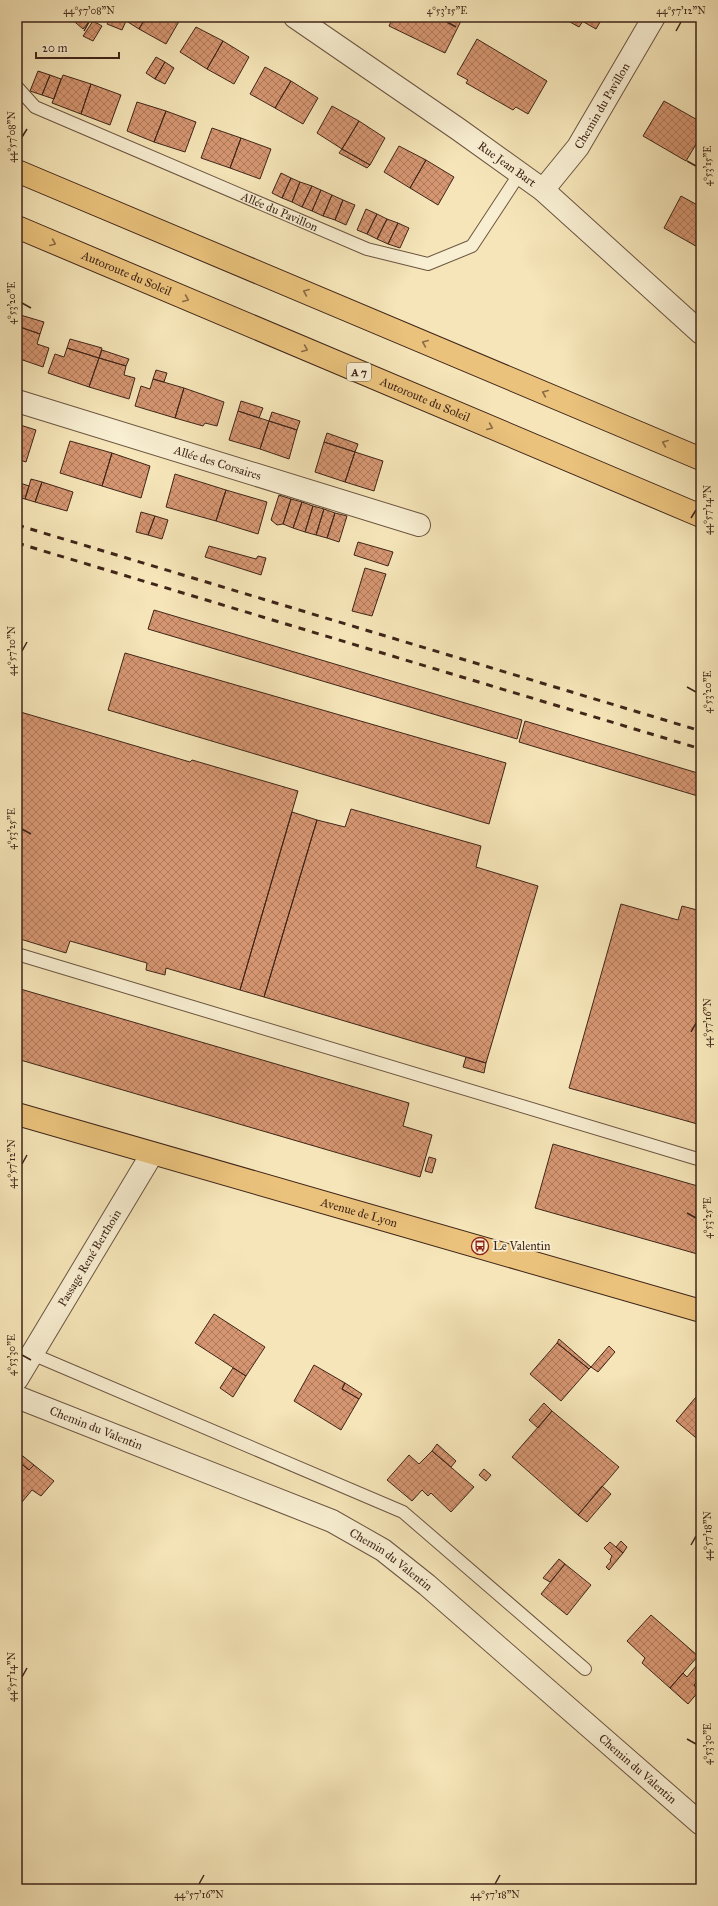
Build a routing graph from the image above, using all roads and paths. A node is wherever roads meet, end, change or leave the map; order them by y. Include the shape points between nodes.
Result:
1 (295, 17) edge
2 (654, 17) edge
3 (17, 87) edge
4 (17, 171) edge
5 (520, 173) junction
6 (543, 190) junction
7 (17, 228) edge
8 (701, 333) edge
9 (17, 401) edge
10 (701, 459) edge
11 (701, 516) edge
12 (419, 525) dead end
13 (17, 954) edge
14 (17, 1114) edge
15 (152, 1154) junction
16 (701, 1160) edge
17 (701, 1311) edge
18 (25, 1365) edge
19 (17, 1398) edge
20 (585, 1669) dead end
21 (701, 1824) edge

1 - 5 street, Rue Jean Bart
2 - 6 street, Chemin du Pavillon via 578,147
3 - 5 lane, Allée du Pavillon via 35,107 367,249 428,264 472,246
10 -> 4 main road
5 - 6 street, Rue Jean Bart
6 - 8 street, Rue Jean Bart
7 -> 11 main road, Autoroute du Soleil / A 7
9 - 12 street, Allée des Corsaires
13 - 16 lane
14 - 15 main road, Avenue de Lyon
15 - 17 main road, Avenue de Lyon
15 - 18 street, Passage René Berthoin
18 - 20 lane via 403,1512
19 - 21 street, Chemin du Valentin via 332,1521 383,1550 427,1585

